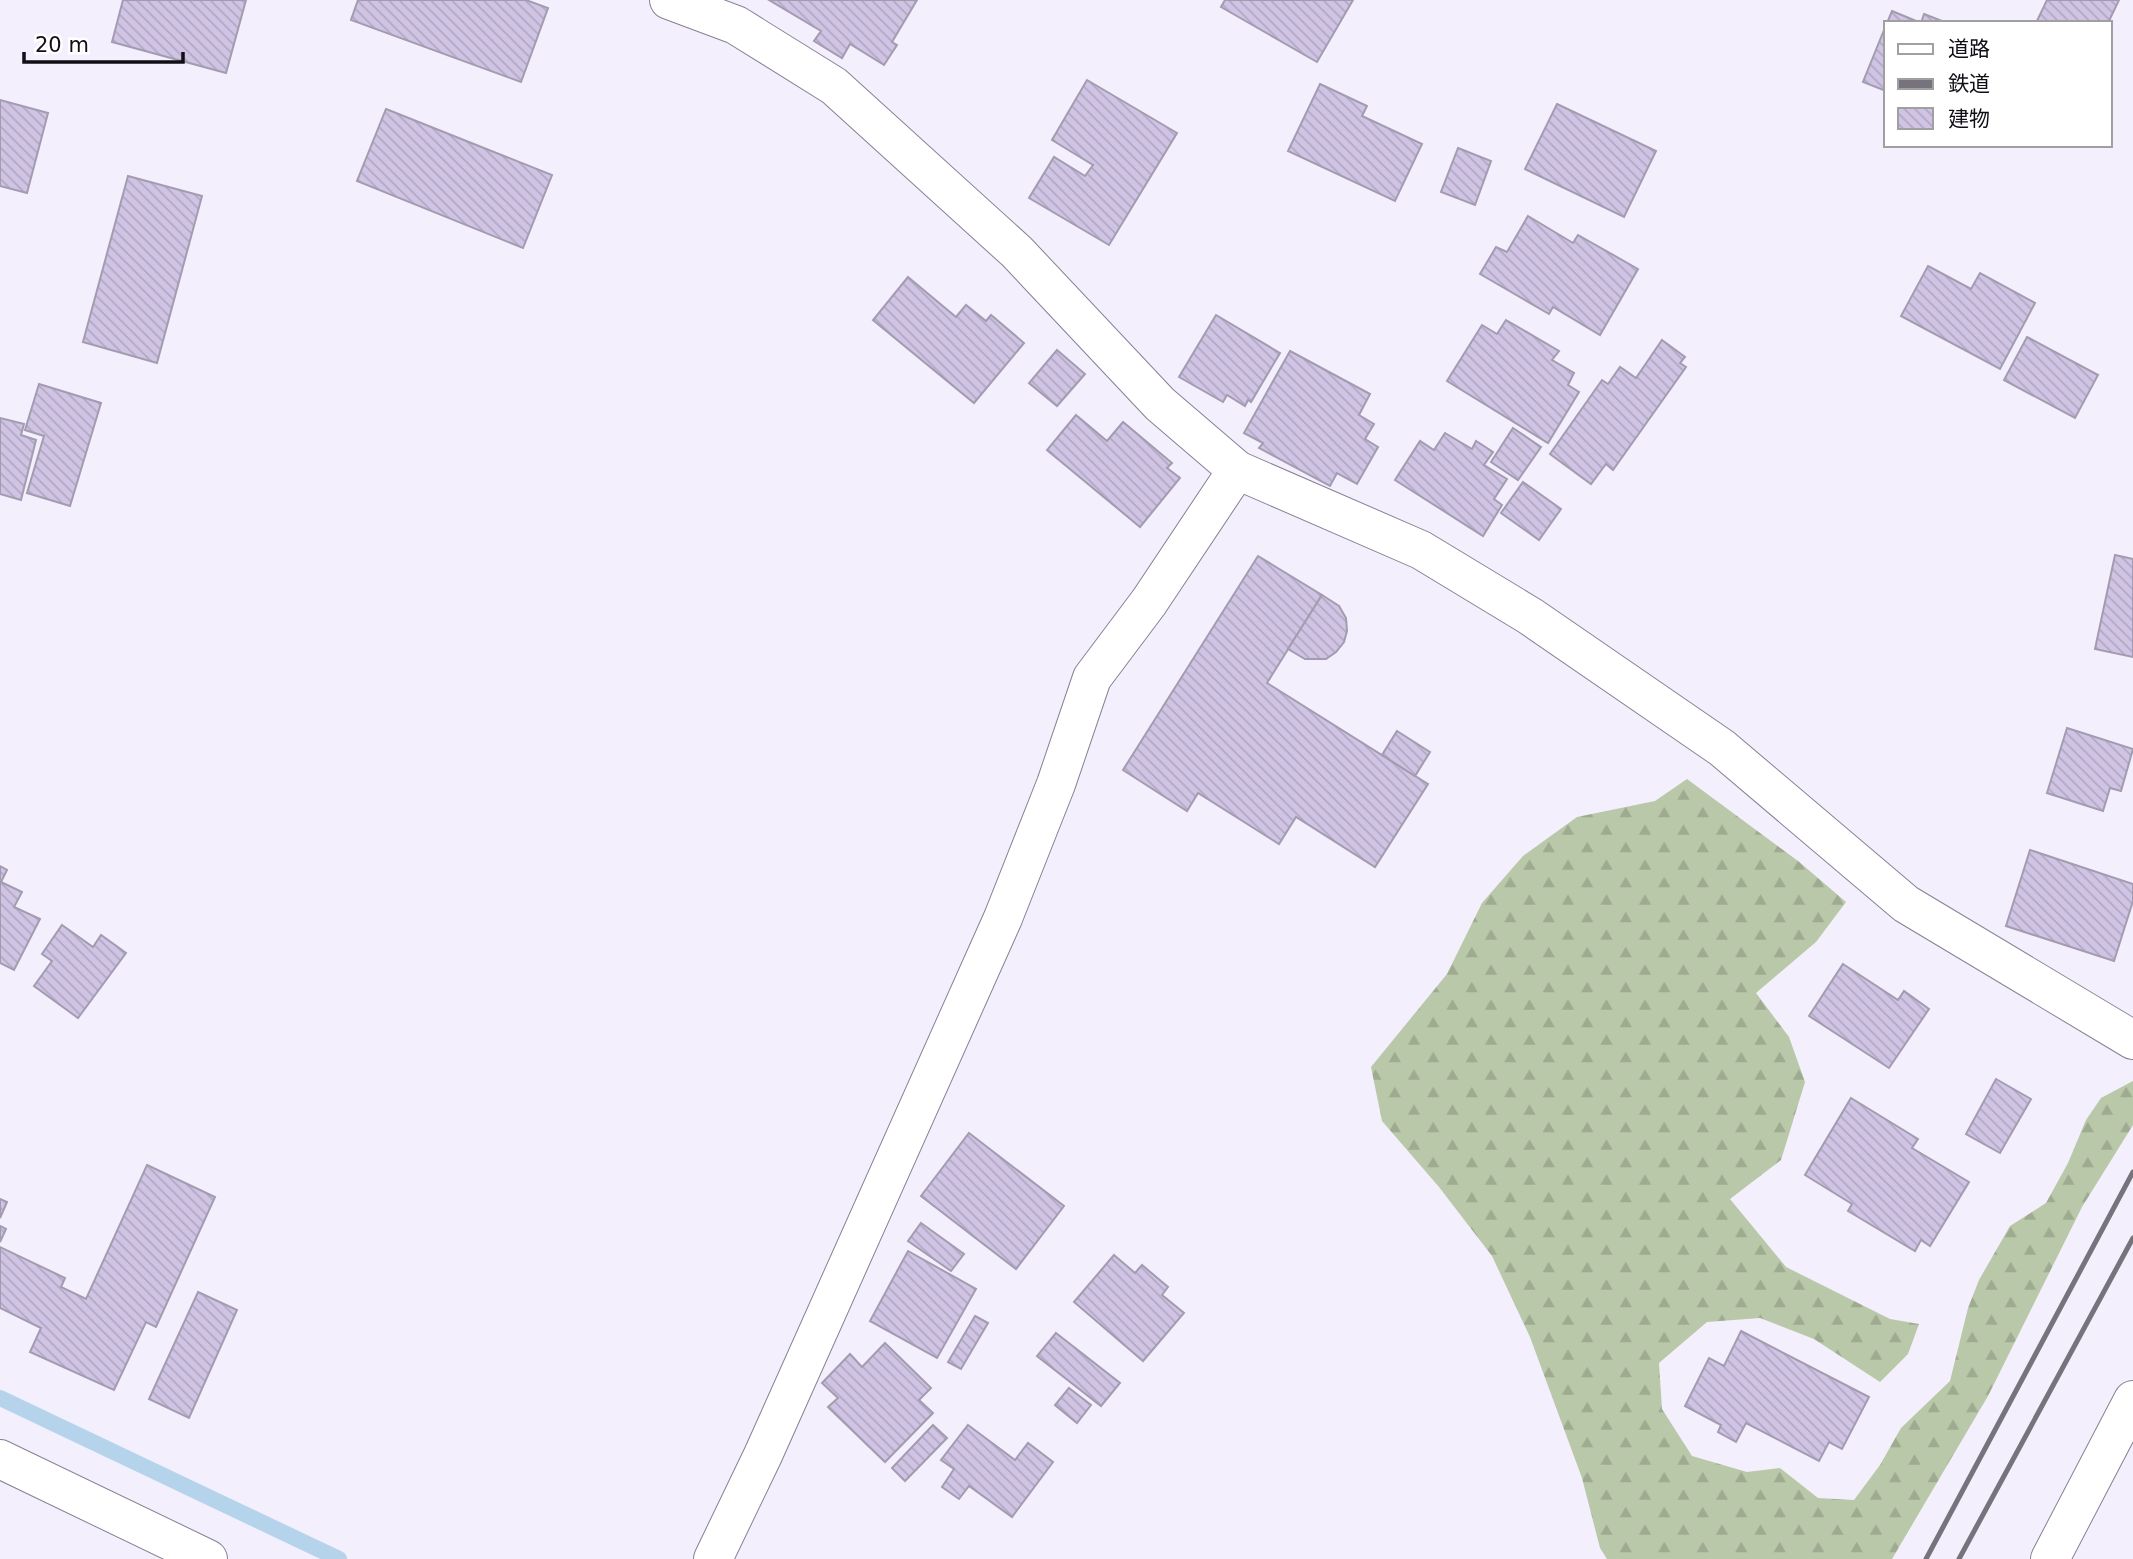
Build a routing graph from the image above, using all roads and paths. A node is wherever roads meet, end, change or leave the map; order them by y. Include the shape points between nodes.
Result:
1 (669, 0) edge
2 (1237, 470) junction
3 (2133, 1040) edge
4 (2133, 1400) edge
5 (0, 1459) edge
6 (208, 1559) edge
7 (713, 1559) edge
8 (2050, 1559) edge

1 - 2 street via 736,25 834,86 1017,252 1160,404
2 - 3 street via 1421,550 1530,616 1722,748 1906,904
2 - 7 street via 1092,678 1003,918
4 - 8 street
5 - 6 street

